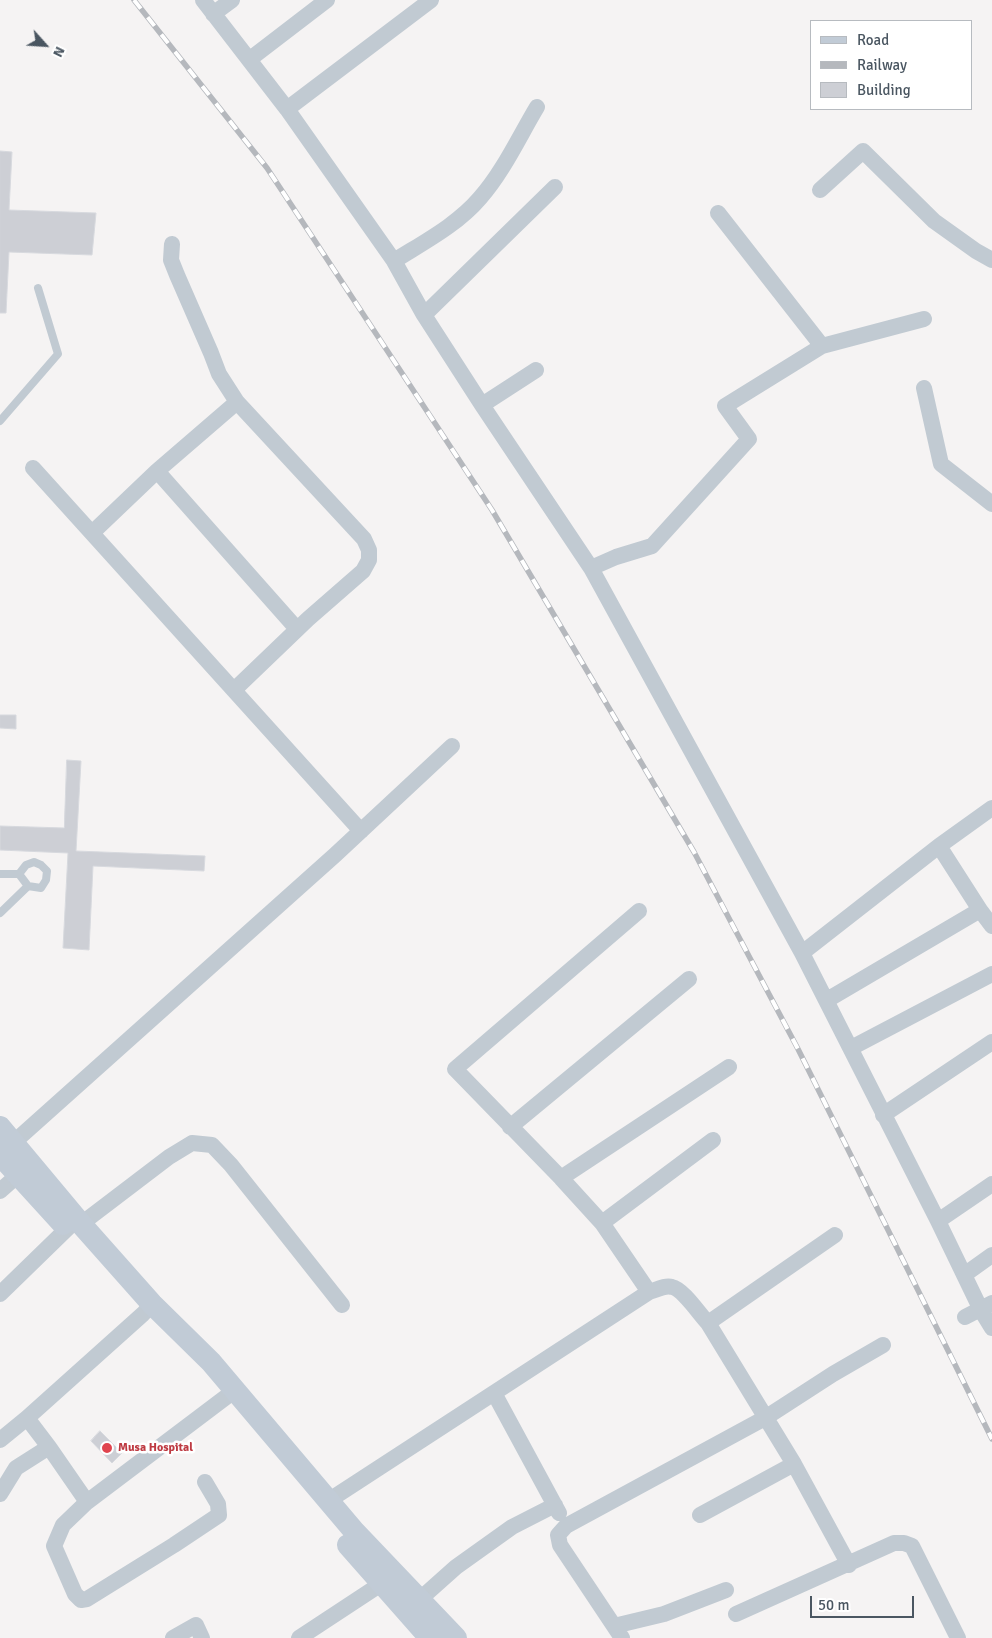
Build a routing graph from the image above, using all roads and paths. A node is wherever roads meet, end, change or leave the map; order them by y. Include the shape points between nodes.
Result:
1 (203, 0) edge
2 (232, 0) edge
3 (327, 0) edge
4 (431, 0) edge
5 (213, 14) junction
6 (250, 59) junction
7 (537, 107) dead end
8 (287, 109) junction
9 (555, 187) dead end
10 (820, 190) dead end
11 (718, 213) dead end
12 (172, 244) dead end
13 (992, 260) edge
14 (394, 261) junction
15 (38, 288) dead end
16 (424, 315) junction
17 (924, 319) dead end
18 (822, 346) junction
19 (536, 370) dead end
20 (924, 388) dead end
21 (236, 402) junction
22 (482, 405) junction
23 (0, 421) edge
24 (33, 468) dead end
25 (157, 471) junction
26 (992, 504) edge
27 (92, 533) junction
28 (591, 568) junction
29 (297, 629) junction
30 (234, 690) junction
31 (452, 746) dead end
32 (991, 811) edge
33 (361, 831) junction
34 (939, 846) junction
35 (0, 874) edge
36 (19, 874) junction
37 (28, 886) junction
38 (980, 910) junction
39 (639, 912) dead end
40 (0, 913) edge
41 (992, 926) edge
42 (802, 953) junction
43 (992, 974) edge
44 (689, 979) dead end
45 (827, 1000) junction
46 (992, 1042) edge
47 (850, 1048) junction
48 (729, 1067) dead end
49 (883, 1115) junction
50 (510, 1127) junction
51 (713, 1140) dead end
52 (4, 1142) edge
53 (24, 1170) junction
54 (561, 1178) junction
55 (992, 1184) edge
56 (0, 1190) edge
57 (938, 1221) junction
58 (602, 1223) junction
59 (75, 1224) junction
60 (835, 1235) dead end
61 (992, 1255) edge
62 (964, 1275) junction
63 (649, 1292) junction
64 (0, 1294) edge
65 (342, 1305) dead end
66 (986, 1306) edge
67 (148, 1309) junction
68 (965, 1317) dead end
69 (708, 1323) junction
70 (991, 1325) edge
71 (884, 1345) dead end
72 (494, 1393) junction
73 (228, 1396) junction
74 (27, 1418) junction
75 (764, 1418) junction
76 (0, 1440) edge
77 (49, 1447) junction
78 (794, 1464) junction
79 (205, 1482) dead end
80 (0, 1494) edge
81 (328, 1501) junction
82 (87, 1502) junction
83 (554, 1506) junction
84 (700, 1515) dead end
85 (566, 1526) junction
86 (850, 1564) junction
87 (387, 1578) junction
88 (726, 1590) dead end
89 (419, 1600) junction
90 (736, 1614) dead end
91 (618, 1632) edge
92 (173, 1638) edge
93 (202, 1638) edge
94 (299, 1638) edge
95 (430, 1638) edge
96 (456, 1638) edge
97 (958, 1638) edge

1 - 5 street
2 - 5 street
3 - 6 street
4 - 8 street
5 - 6 street
6 - 8 street
7 - 14 street via 481,198 461,218
8 - 14 street
9 - 16 street
10 - 13 street via 863,151 934,221
11 - 18 street
12 - 21 street via 171,260 177,275 219,374
14 - 16 street
15 - 23 lane via 58,354
16 - 22 street
17 - 18 street
18 - 28 street via 725,406 749,438 652,546
19 - 22 street
20 - 26 street via 941,464
21 - 25 street
21 - 29 street via 364,539 369,550 364,571
22 - 28 street
24 - 27 street
25 - 27 street
25 - 29 street
27 - 30 street
28 - 42 street
29 - 30 street
30 - 33 street
31 - 33 street
32 - 34 street
33 - 52 street
34 - 38 street
34 - 42 street
35 - 36 lane
36 - 37 lane
36 - 37 lane via 26,865 34,862 47,871 41,888
37 - 40 lane
38 - 41 street
38 - 45 street
39 - 50 street via 455,1069
42 - 45 street
43 - 47 street
44 - 50 street
45 - 47 street
46 - 49 street
47 - 49 street
48 - 54 street
49 - 57 street
50 - 54 street
51 - 58 street
52 - 53 main road
53 - 56 street
53 - 59 main road
54 - 58 street
55 - 57 street
57 - 62 street
58 - 63 street
59 - 64 street
59 - 65 street via 192,1143 212,1146
59 - 67 main road
60 - 69 street
61 - 62 street
62 - 66 street
63 - 69 street via 671,1286
63 - 72 street
66 - 68 street
66 - 70 street
67 - 73 main road via 211,1362
67 - 74 street
69 - 75 street
71 - 75 street
72 - 81 street
72 - 83 street
73 - 81 main road
73 - 82 street
73 - 87 main road
74 - 76 street
74 - 77 street
75 - 78 street
75 - 85 street
77 - 80 street via 16,1468
77 - 82 street
78 - 84 street
78 - 86 street
79 - 82 street via 218,1504 219,1515 94,1595 81,1600 75,1594 54,1546 64,1525
81 - 87 main road
83 - 85 street
83 - 89 street via 512,1527 456,1567
85 - 91 street via 558,1535 560,1545
86 - 90 street
86 - 97 street via 894,1543 912,1546
87 - 89 main road
87 - 94 street
87 - 95 main road
88 - 91 street
89 - 96 main road
92 - 93 street via 196,1624

